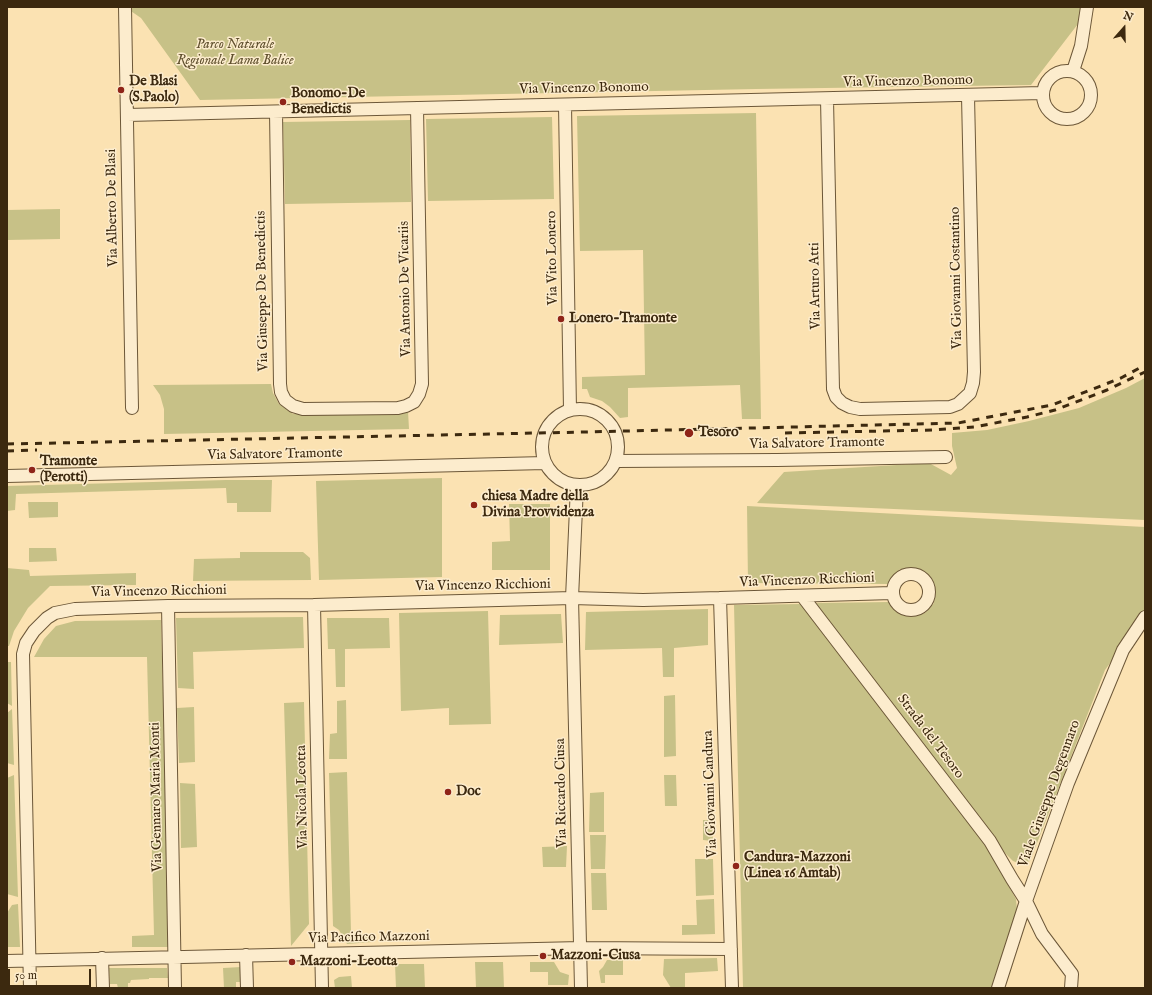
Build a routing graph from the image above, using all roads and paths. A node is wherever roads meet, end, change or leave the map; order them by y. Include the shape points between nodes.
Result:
1 (125, 7) edge
2 (1087, 7) edge
3 (1073, 71) junction
4 (1042, 93) junction
5 (968, 96) junction
6 (827, 99) junction
7 (565, 105) junction
8 (418, 108) junction
9 (276, 112) junction
10 (127, 115) junction
11 (132, 408) dead end
12 (351, 408) joint
13 (908, 408) joint
14 (570, 410) junction
15 (946, 457) dead end
16 (616, 461) junction
17 (545, 463) junction
18 (7, 476) edge
19 (577, 486) junction
20 (892, 593) dead end
21 (803, 597) junction
22 (572, 598) junction
23 (720, 598) junction
24 (314, 605) junction
25 (168, 606) junction
26 (1145, 617) edge
27 (1026, 901) junction
28 (581, 948) junction
29 (731, 949) junction
30 (322, 954) junction
31 (246, 955) junction
32 (175, 957) junction
33 (102, 958) junction
34 (30, 960) junction
35 (7, 961) edge
36 (30, 988) edge
37 (103, 988) edge
38 (176, 988) edge
39 (247, 988) edge
40 (322, 988) edge
41 (581, 988) edge
42 (732, 988) edge
43 (998, 988) edge
44 (1071, 988) edge

1 - 10 street, Via Alberto De Blasi
2 - 3 street via 1081,46
3 - 4 street via 1066,70 1052,75
3 - 4 street via 1081,74 1091,88 1090,105 1081,114 1070,119 1061,119 1053,115 1043,102
4 - 5 street, Via Vincenzo Bonomo
5 - 6 street, Via Vincenzo Bonomo
5 - 13 street, Via Giovanni Costantino via 973,383 970,393 958,404 950,407
6 - 7 street, Via Vincenzo Bonomo
6 - 13 street, Via Arturo Atti via 833,389 836,397 850,407
7 - 8 street, Via Vincenzo Bonomo
7 - 14 street, Via Vito Lonero
8 - 9 street, Via Vincenzo Bonomo
8 - 12 street, Via Antonio De Vicariis via 422,384 414,402 406,406
9 - 10 street, Via Vincenzo Bonomo
9 - 12 street, Via Giuseppe De Benedictis via 281,392 293,406 302,409
10 - 11 street, Via Alberto De Blasi
14 - 16 street via 583,409 595,412 609,422 618,438 619,450
14 - 17 street via 552,421 546,430 542,441
15 - 16 street, Via Salvatore Tramonte
16 - 19 street via 610,472 601,480
17 - 18 street, Via Salvatore Tramonte
17 - 19 street via 558,479
19 - 22 street, Via Riccardo Ciusa
20 - 21 street, Via Vincenzo Ricchioni
21 - 23 street, Via Vincenzo Ricchioni
21 - 27 street, Strada del Tesoro via 990,841
22 - 23 street, Via Vincenzo Ricchioni
22 - 24 street, Via Vincenzo Ricchioni
22 - 28 street, Via Riccardo Ciusa
23 - 29 street, Via Giovanni Candura
24 - 25 street, Via Vincenzo Ricchioni
24 - 30 street, Via Nicola Leotta
25 - 32 street, Via Gennaro Maria Monti
25 - 34 street, Via Vincenzo Ricchioni via 75,609 55,613 47,618 26,643 23,654
26 - 27 street, Viale Giuseppe Degennaro via 1123,650 1100,704 1068,783
27 - 43 street, Viale Giuseppe Degennaro
27 - 44 street, Strada del Tesoro via 1042,934 1072,974
28 - 29 street, Via Pacifico Mazzoni
28 - 30 street, Via Pacifico Mazzoni
28 - 41 street, Via Riccardo Ciusa
29 - 42 street, Via Giovanni Candura
30 - 31 street, Via Pacifico Mazzoni
30 - 40 street, Via Nicola Leotta
31 - 32 street, Via Pacifico Mazzoni
31 - 39 street
32 - 33 street, Via Pacifico Mazzoni
32 - 38 street, Via Gennaro Maria Monti
33 - 34 street, Via Pacifico Mazzoni
33 - 37 street
34 - 35 street, Via Pacifico Mazzoni
34 - 36 street

